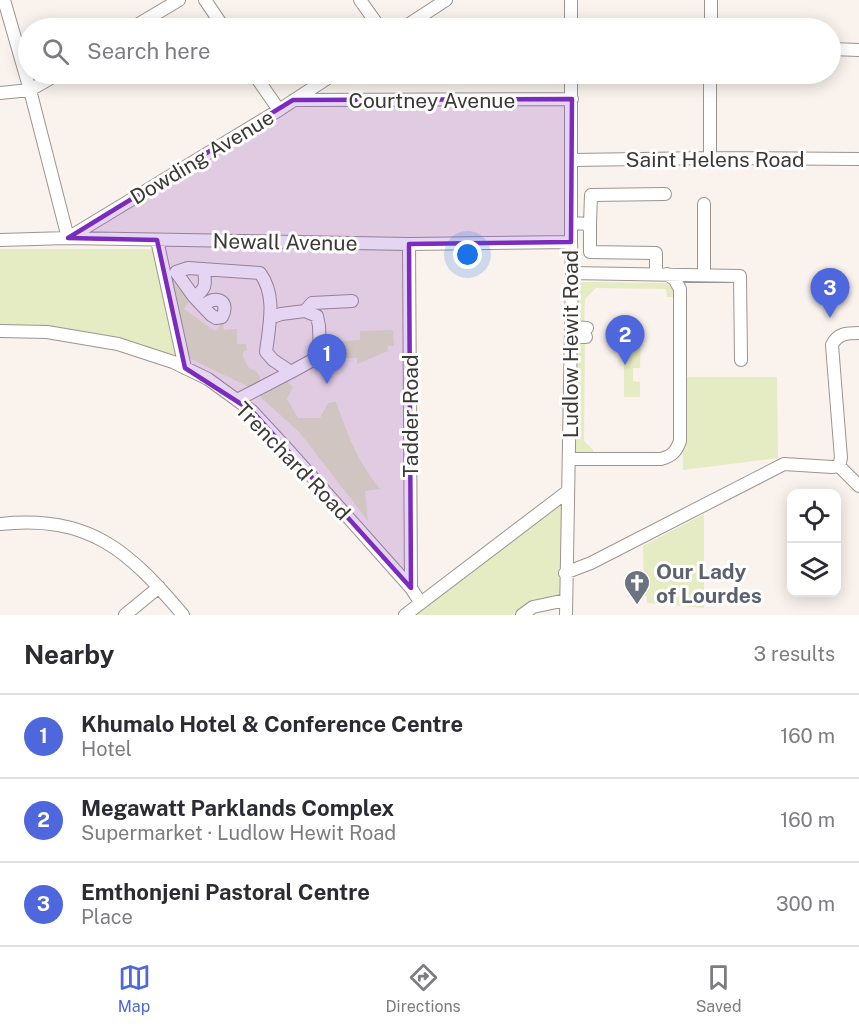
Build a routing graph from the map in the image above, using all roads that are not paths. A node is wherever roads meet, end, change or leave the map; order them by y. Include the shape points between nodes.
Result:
1 (4, 0) edge
2 (179, 0) edge
3 (205, 0) edge
4 (360, 0) edge
5 (446, 0) edge
6 (571, 0) edge
7 (711, 0) edge
8 (149, 18) edge
9 (217, 18) edge
10 (373, 18) edge
11 (418, 18) edge
12 (571, 18) edge
13 (711, 18) edge
14 (18, 48) edge
15 (841, 50) edge
16 (859, 50) edge
17 (28, 84) edge
18 (40, 84) edge
19 (261, 84) edge
20 (318, 84) edge
21 (572, 84) edge
22 (710, 84) edge
23 (30, 90) junction
24 (0, 93) edge
25 (572, 99) junction
26 (293, 100) junction
27 (279, 110) junction
28 (710, 158) junction
29 (859, 159) edge
30 (571, 160) junction
31 (665, 194) dead end
32 (704, 204) dead end
33 (571, 223) junction
34 (590, 224) junction
35 (69, 238) junction
36 (0, 240) edge
37 (157, 240) junction
38 (571, 242) junction
39 (409, 243) junction
40 (204, 269) junction
41 (572, 273) junction
42 (661, 274) junction
43 (704, 275) junction
44 (194, 297) junction
45 (352, 301) dead end
46 (204, 306) dead end
47 (305, 311) junction
48 (270, 318) junction
49 (0, 331) edge
50 (571, 332) junction
51 (586, 333) dead end
52 (859, 333) edge
53 (741, 360) dead end
54 (185, 368) junction
55 (291, 372) junction
56 (237, 400) junction
57 (569, 459) junction
58 (848, 471) edge
59 (859, 486) edge
60 (568, 491) junction
61 (0, 524) edge
62 (565, 573) junction
63 (159, 587) junction
64 (411, 588) junction
65 (566, 600) junction
66 (420, 602) junction
67 (125, 615) edge
68 (183, 615) edge
69 (405, 615) edge
70 (522, 615) edge
71 (566, 615) edge

1 - 14 street
2 - 8 street
3 - 9 street
4 - 10 street
5 - 11 street
6 - 12 street
7 - 13 street
15 - 16 street
17 - 23 street
18 - 23 street
19 - 27 street
20 - 26 street, Dowding Avenue
21 - 25 street, Ludlow Hewit Road
22 - 28 street
23 - 24 street
23 - 35 street
25 - 26 street, Courtney Avenue
25 - 30 street, Ludlow Hewit Road
26 - 27 street, Dowding Avenue
27 - 35 street, Dowding Avenue
28 - 29 street, Saint Helens Road
28 - 30 street, Saint Helens Road
30 - 33 street, Ludlow Hewit Road
31 - 34 street via 591,195
32 - 43 street
33 - 34 street
33 - 38 street, Ludlow Hewit Road
34 - 42 street via 590,252 656,253
35 - 36 street, Newall Avenue
35 - 37 street, Newall Avenue
37 - 39 street, Newall Avenue
37 - 54 street
38 - 39 street, Newall Avenue
38 - 41 street, Ludlow Hewit Road
39 - 64 street, Tadder Road
40 - 44 street via 204,290
40 - 44 street via 188,268 176,273
40 - 48 street via 261,273 271,303
41 - 42 street
41 - 50 street, Ludlow Hewit Road
42 - 43 street
42 - 57 street via 675,280 680,288 677,449 661,459
43 - 53 street via 741,276
44 - 46 street
45 - 47 street via 312,303
47 - 48 street
47 - 55 street via 317,316 320,356
48 - 55 street via 266,352
49 - 54 street, Trenchard Road via 47,332 118,344
50 - 51 street
50 - 57 street, Ludlow Hewit Road
52 - 58 street via 844,333 832,345 841,458
54 - 56 street, Trenchard Road
55 - 56 street
56 - 64 street, Trenchard Road via 290,451
57 - 60 street, Ludlow Hewit Road
58 - 59 street
58 - 62 street via 784,464
60 - 62 street, Ludlow Hewit Road
60 - 66 street
61 - 63 street via 46,523 91,534 138,565
62 - 65 street, Ludlow Hewit Road
63 - 67 street
63 - 68 street
64 - 66 street, Trenchard Road
65 - 70 street via 533,607
65 - 71 street, Ludlow Hewit Road
66 - 69 street

